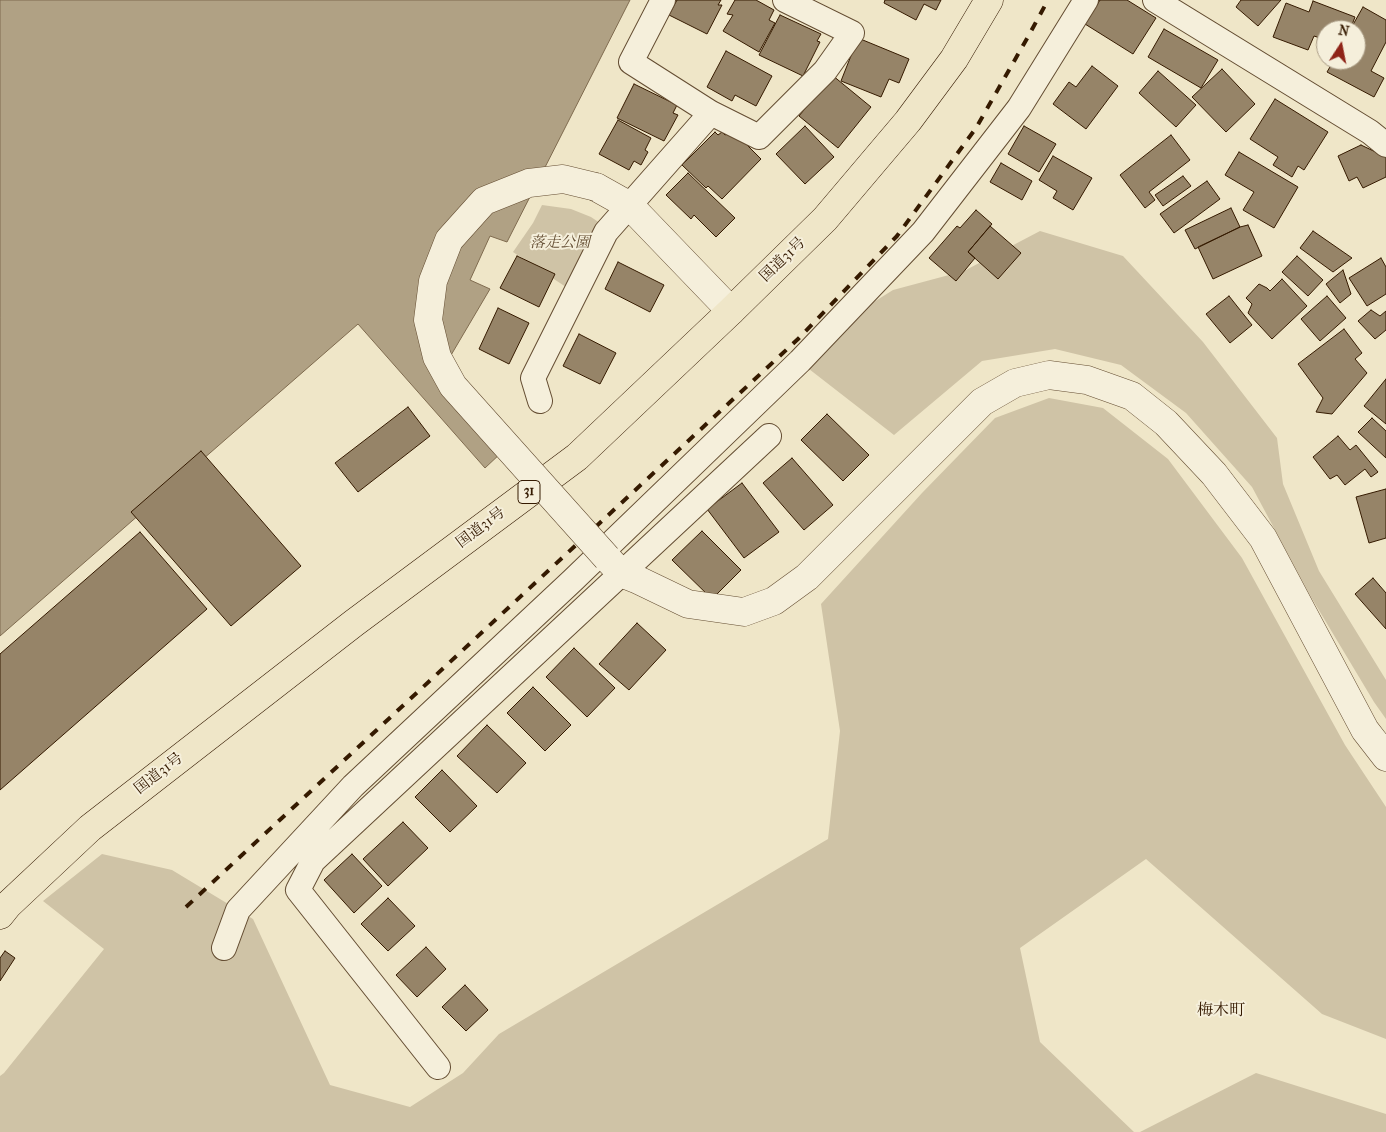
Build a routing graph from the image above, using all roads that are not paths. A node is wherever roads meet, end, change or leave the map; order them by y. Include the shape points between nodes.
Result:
1 (663, 0) edge
2 (785, 0) edge
3 (990, 0) edge
4 (1086, 0) edge
5 (1155, 0) edge
6 (711, 113) junction
7 (1386, 145) edge
8 (630, 206) junction
9 (731, 311) junction
10 (540, 401) dead end
11 (769, 436) dead end
12 (614, 565) junction
13 (1386, 757) edge
14 (0, 915) edge
15 (224, 948) dead end
16 (438, 1067) dead end

1 - 6 street via 631,62
2 - 6 street via 852,33 825,70 759,137
3 - 9 highway, 国道31号 / 31 via 954,59 908,122 825,219
4 - 15 street via 1019,108 923,232 800,361 572,581 352,786 238,910
5 - 7 street via 1370,132
6 - 8 street
8 - 9 street
8 - 10 street via 606,232 534,378
8 - 12 street, bridge via 596,187 563,179 529,183 484,200 449,240 432,281 428,320 438,357 453,386
9 - 14 highway, 国道31号 / 31 via 577,457 354,623 90,828
11 - 12 street
12 - 13 street via 688,604 744,612 774,600 807,577 982,402 1015,383 1049,375 1087,380 1132,396 1166,423 1214,474 1263,538 1365,730
12 - 16 street via 313,861 298,890

